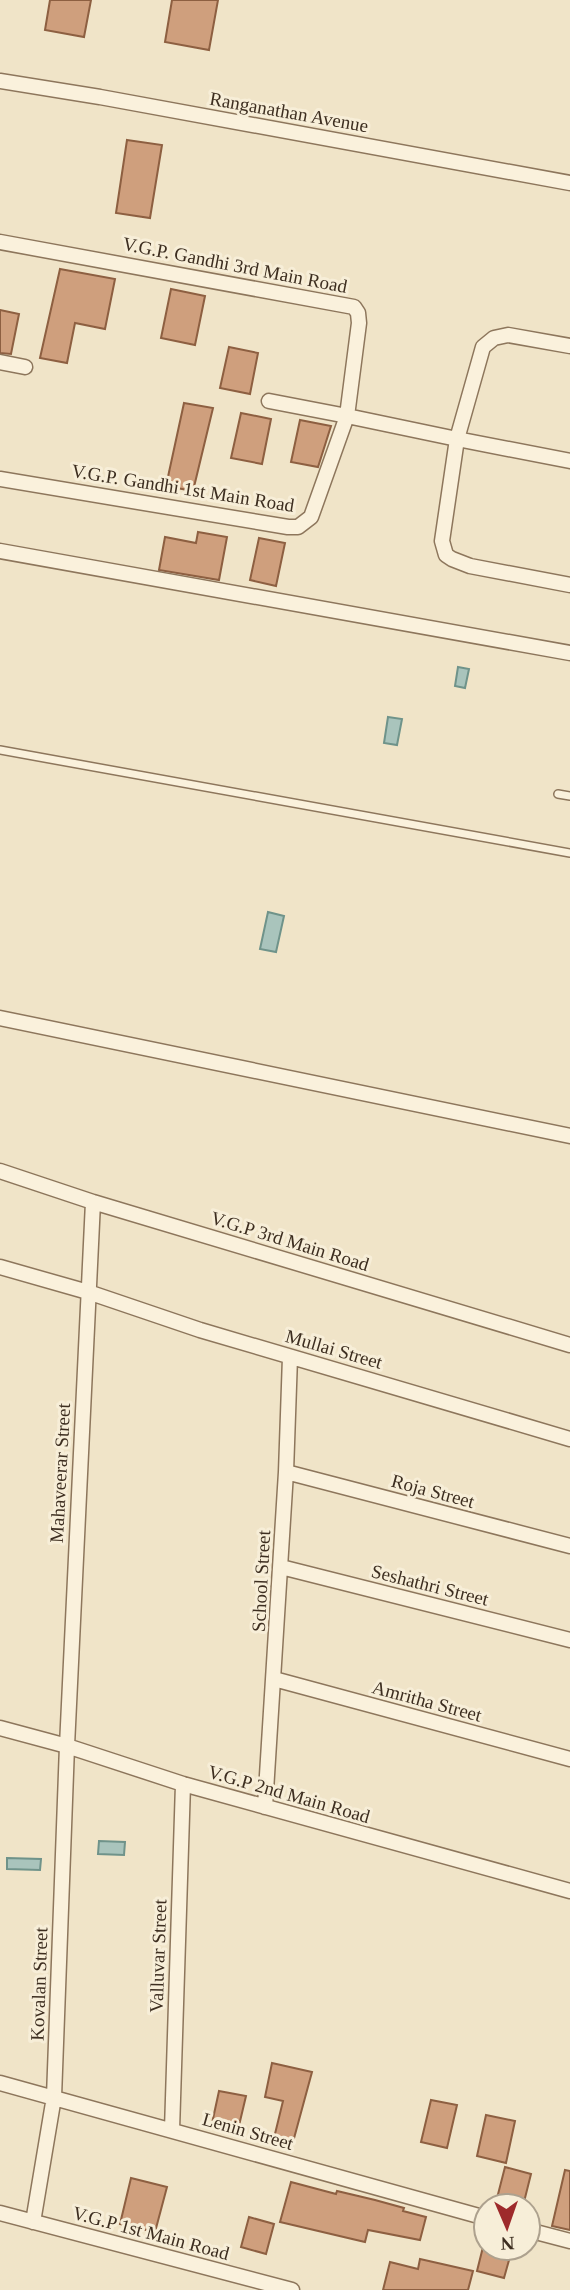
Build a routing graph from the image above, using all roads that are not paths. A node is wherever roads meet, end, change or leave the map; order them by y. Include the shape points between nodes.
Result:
1 (0, 81) edge
2 (570, 183) edge
3 (0, 242) edge
4 (570, 346) edge
5 (0, 362) edge
6 (25, 367) dead end
7 (270, 401) dead end
8 (347, 416) junction
9 (457, 439) junction
10 (570, 461) edge
11 (0, 479) edge
12 (0, 551) edge
13 (570, 585) edge
14 (570, 653) edge
15 (0, 750) edge
16 (558, 794) dead end
17 (570, 796) edge
18 (570, 853) edge
19 (0, 1018) edge
20 (570, 1136) edge
21 (0, 1171) edge
22 (93, 1202) junction
23 (0, 1268) edge
24 (88, 1292) junction
25 (570, 1345) edge
26 (290, 1357) junction
27 (570, 1439) edge
28 (286, 1472) junction
29 (570, 1546) edge
30 (281, 1567) junction
31 (570, 1640) edge
32 (274, 1679) junction
33 (0, 1728) edge
34 (67, 1746) junction
35 (570, 1759) edge
36 (183, 1784) junction
37 (265, 1807) junction
38 (570, 1891) edge
39 (0, 2083) edge
40 (54, 2097) junction
41 (172, 2130) junction
42 (0, 2213) edge
43 (472, 2214) edge
44 (33, 2222) junction
45 (542, 2234) edge
46 (570, 2241) edge
47 (292, 2290) edge

1 - 2 street, Ranganathan Avenue
3 - 8 street, V.G.P. Gandhi 3rd Main Road via 354,307 359,323
4 - 9 street via 508,335 483,347
5 - 6 street
7 - 8 street
8 - 9 street
8 - 11 street, V.G.P. Gandhi 1st Main Road via 311,517 298,527
9 - 10 street
9 - 13 street via 442,541 446,555 470,566
12 - 14 street
15 - 18 lane
16 - 17 lane
19 - 20 street
21 - 22 street, V.G.P 3rd Main Road
22 - 24 street, Mahaveerar Street
22 - 25 street, V.G.P 3rd Main Road
23 - 24 street, Mullai Street
24 - 26 street, Mullai Street
24 - 34 street, Mahaveerar Street
26 - 27 street, Mullai Street
26 - 28 street, School Street
28 - 29 street, Roja Street
28 - 30 street, School Street
30 - 31 street, Seshathri Street
30 - 32 street, School Street
32 - 35 street, Amritha Street
32 - 37 street, School Street
33 - 34 street, V.G.P 2nd Main Road
34 - 36 street, V.G.P 2nd Main Road
34 - 40 street, Kovalan Street
36 - 37 street, V.G.P 2nd Main Road
36 - 41 street, Valluvar Street
37 - 38 street, V.G.P 2nd Main Road
39 - 40 street, Lenin Street
40 - 41 street, Lenin Street
40 - 44 street, Kovalan Street
41 - 43 street, Lenin Street
42 - 44 street, V.G.P 1st Main Road
44 - 47 street, V.G.P 1st Main Road
45 - 46 street

